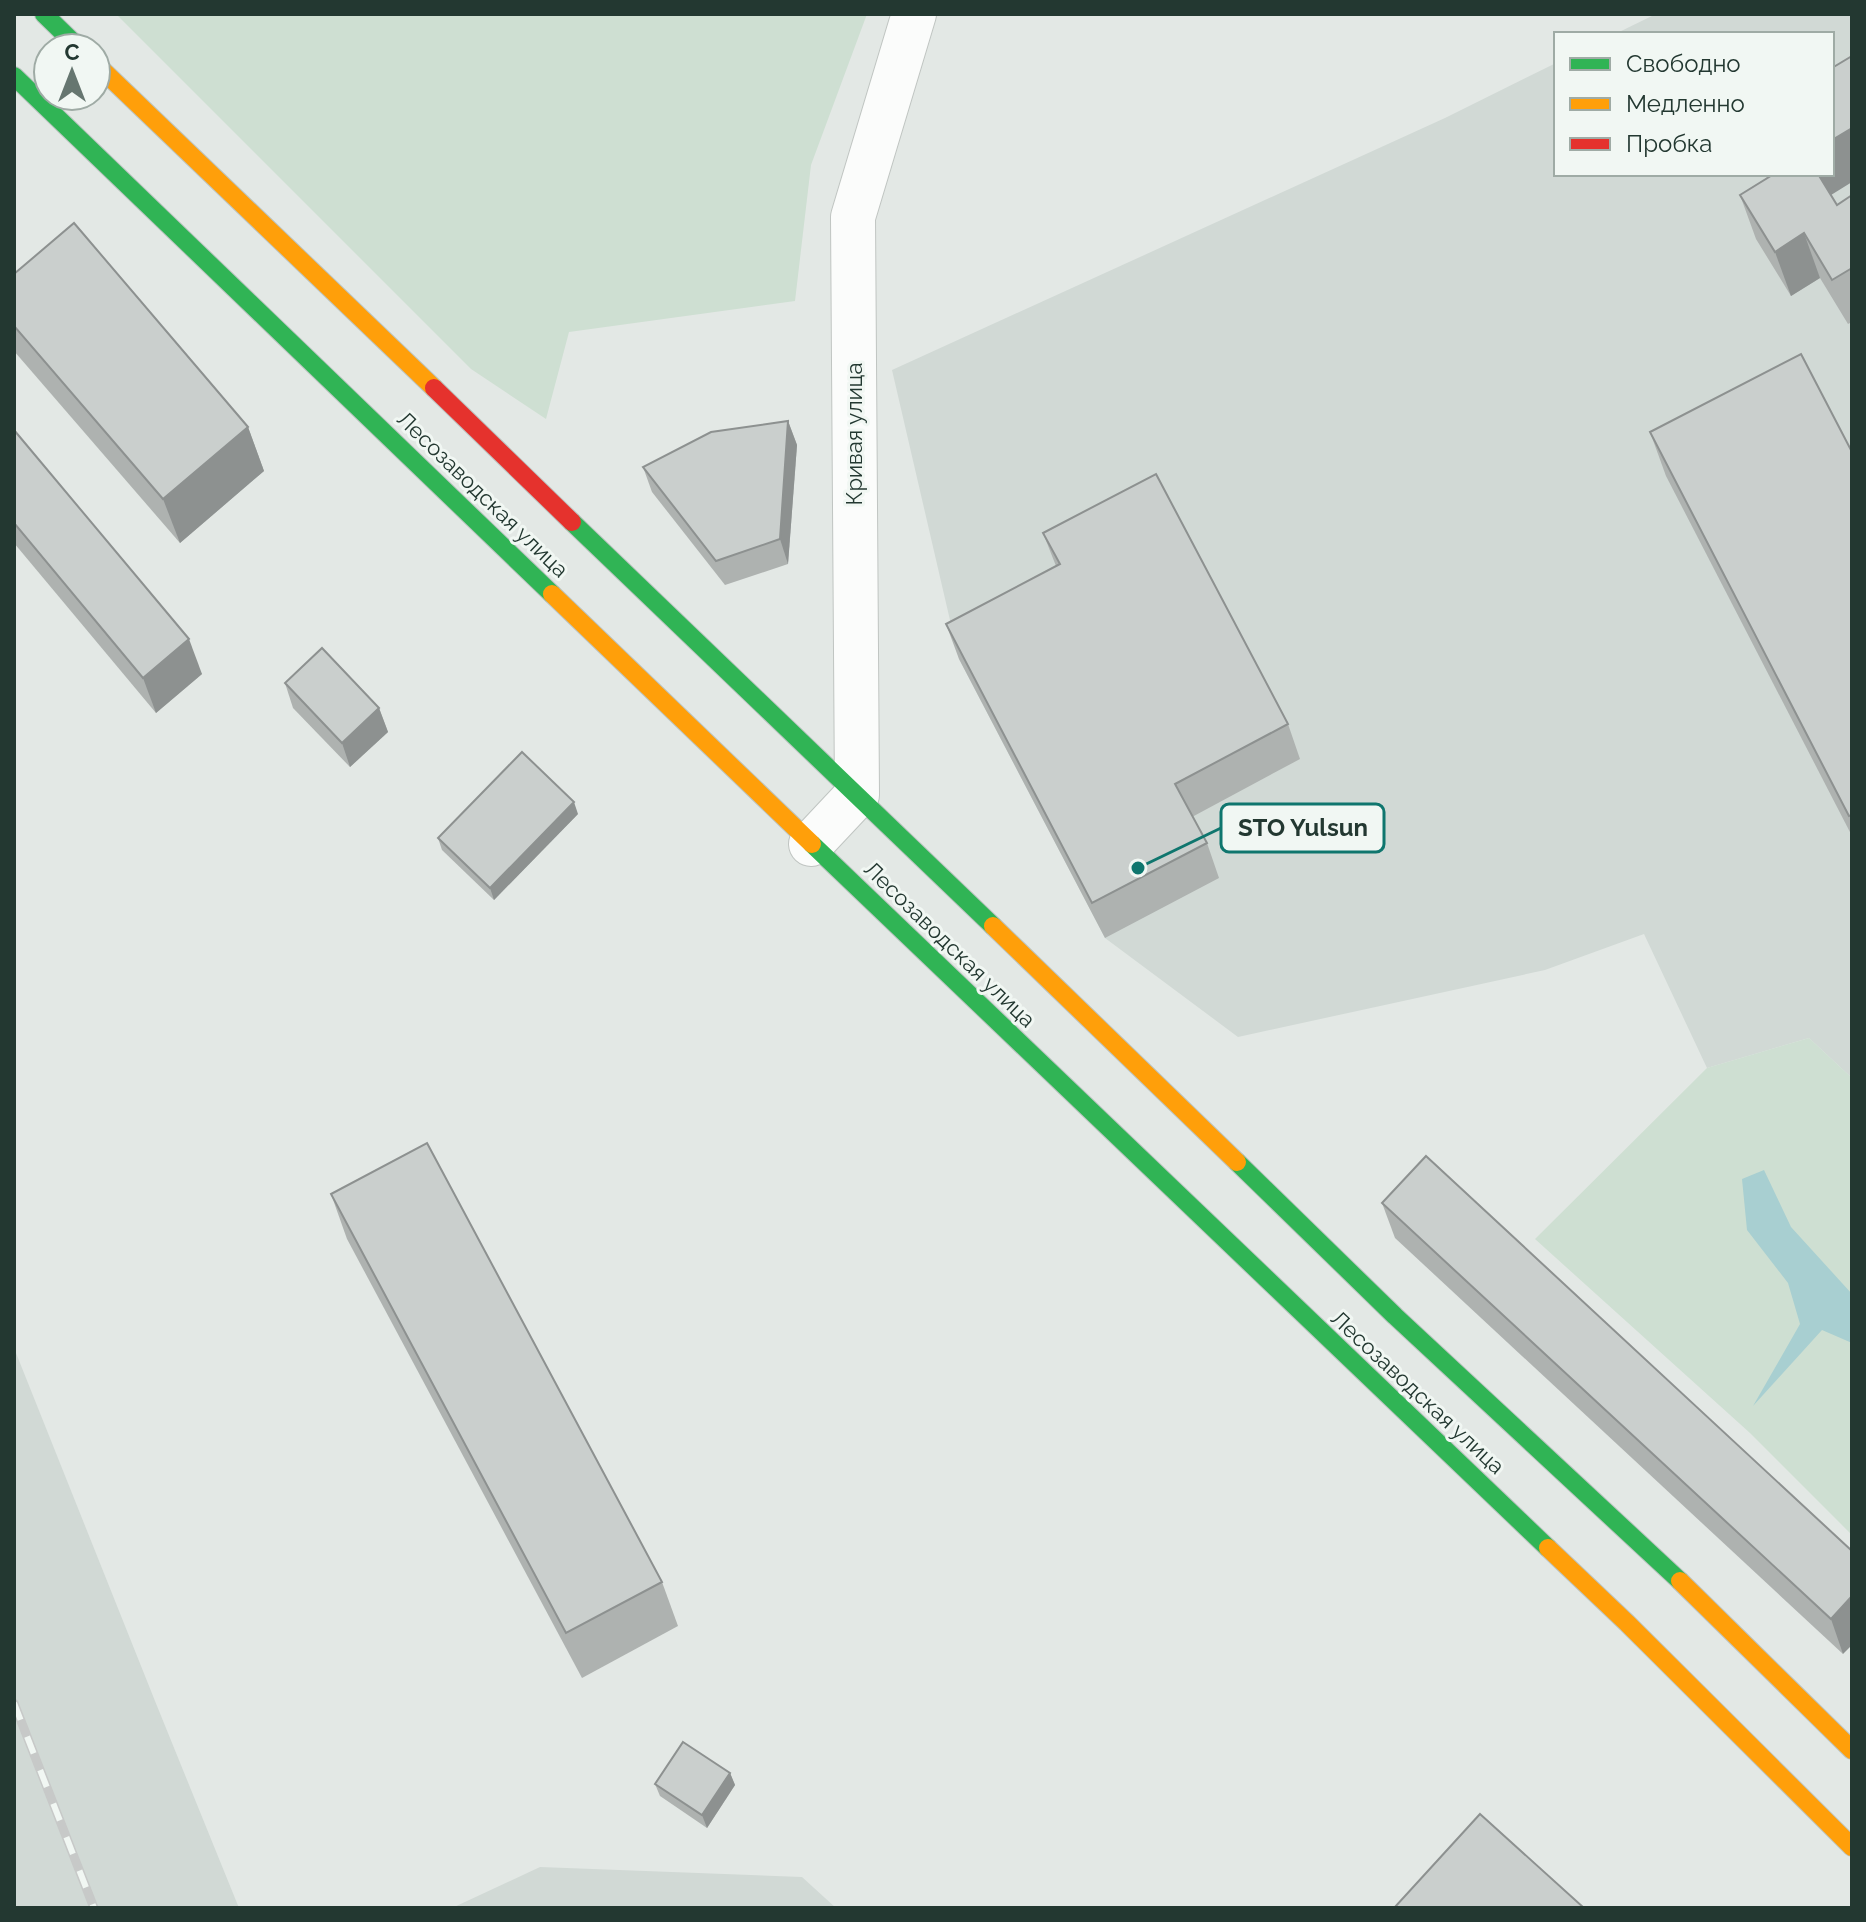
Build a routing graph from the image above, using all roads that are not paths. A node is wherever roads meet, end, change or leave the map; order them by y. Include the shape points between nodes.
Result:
1 (44, 14) edge
2 (914, 14) edge
3 (63, 32) edge
4 (14, 76) edge
5 (112, 79) edge
6 (857, 795) junction
7 (811, 844) junction
8 (1852, 1750) edge
9 (1852, 1847) edge

1 - 3 main road
2 - 6 street, Кривая улица via 853,217
4 - 7 main road, Лесозаводская улица
5 - 6 main road, Лесозаводская улица
6 - 7 street
6 - 8 main road, Лесозаводская улица
7 - 9 main road, Лесозаводская улица via 1627,1623

